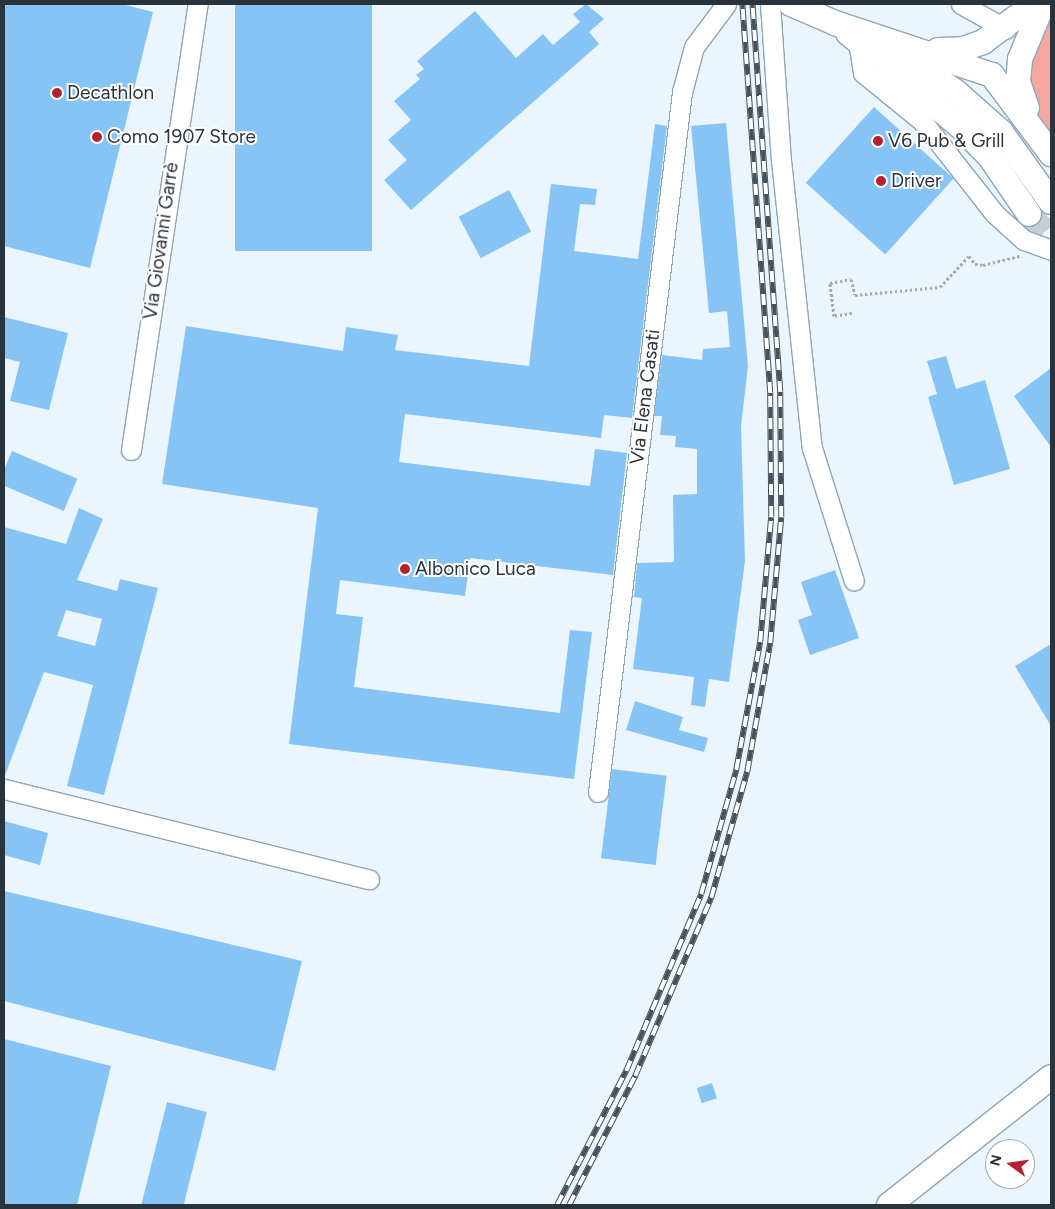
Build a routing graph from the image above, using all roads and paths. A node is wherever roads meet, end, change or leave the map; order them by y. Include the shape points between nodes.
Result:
1 (198, 4) edge
2 (770, 4) edge
3 (791, 4) edge
4 (961, 4) edge
5 (1034, 4) edge
6 (1043, 4) edge
7 (724, 9) edge
8 (1006, 29) junction
9 (861, 37) junction
10 (918, 50) junction
11 (975, 66) junction
12 (1001, 132) junction
13 (1051, 154) edge
14 (1051, 202) tunnel mouth
15 (1029, 214) tunnel mouth
16 (1024, 240) junction
17 (1051, 250) edge
18 (852, 313) dead end
19 (131, 450) dead end
20 (854, 581) dead end
21 (4, 789) edge
22 (598, 792) dead end
23 (369, 879) dead end
24 (1051, 1077) edge
25 (889, 1205) edge

1 - 19 street, Via Giovanni Garrè
2 - 20 street via 781,160 812,448
3 - 9 main road
4 - 8 street
5 - 8 main road
6 - 13 main road via 1025,40 1018,82
7 - 22 street, Via Elena Casati via 694,47 682,92
8 - 10 main road via 963,49
8 - 11 main road
9 - 10 main road
9 - 12 main road via 929,72
9 - 15 main road via 990,157
9 - 16 street via 863,73 922,121 995,214
10 - 11 main road
11 - 12 main road via 978,93
11 - 13 main road via 992,75 1008,92
12 - 14 main road
16 - 17 street
16 - 18 path via 1026,252 1010,262 975,264 969,256 940,287 855,295 851,279 830,283 834,316
21 - 23 street
24 - 25 main road

